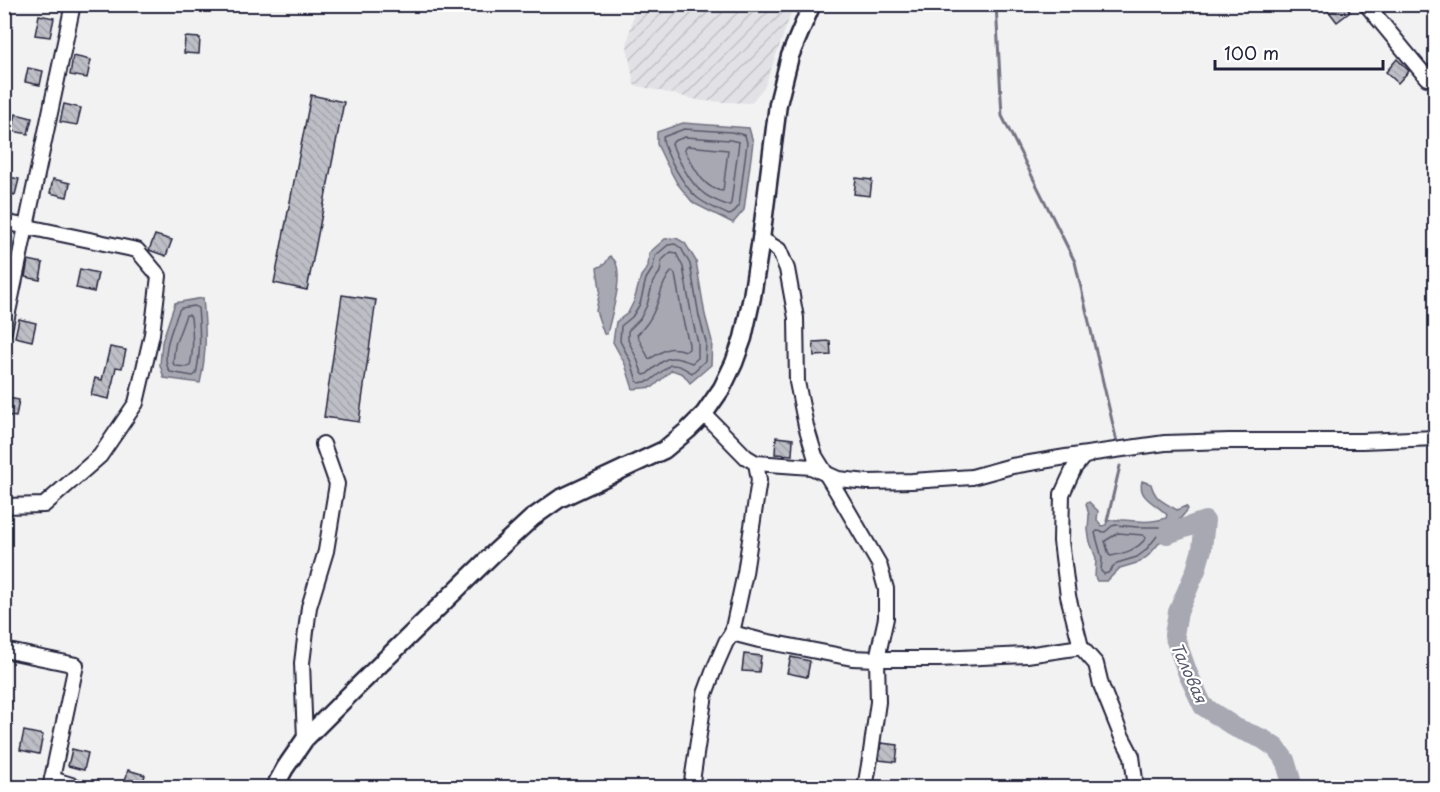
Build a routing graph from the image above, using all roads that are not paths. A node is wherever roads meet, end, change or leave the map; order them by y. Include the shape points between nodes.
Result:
1 (73, 4) edge
2 (812, 4) edge
3 (1366, 4) edge
4 (1433, 78) edge
5 (4, 222) edge
6 (26, 226) junction
7 (761, 239) junction
8 (4, 332) edge
9 (704, 414) junction
10 (1436, 438) edge
11 (323, 444) dead end
12 (1096, 453) junction
13 (756, 463) junction
14 (824, 473) junction
15 (4, 506) edge
16 (732, 633) junction
17 (1081, 647) junction
18 (4, 650) edge
19 (878, 659) junction
20 (305, 739) junction
21 (51, 783) edge
22 (81, 788) edge
23 (274, 788) edge
24 (691, 788) edge
25 (865, 788) edge
26 (1136, 788) edge

1 - 6 street
2 - 7 main road via 790,56 778,104
3 - 4 street
5 - 6 street
6 - 8 street
6 - 15 street via 137,250 159,276 152,334 136,403 100,456 44,505
7 - 9 main road via 752,297 734,363
7 - 14 street via 779,250 787,269 796,318 797,382 814,456
9 - 13 street
9 - 20 main road via 664,450 558,499 532,518
10 - 12 street via 1165,443
11 - 20 street via 337,484 326,551 309,607 302,663
12 - 14 street via 962,478 868,482 838,479
12 - 17 street via 1083,456 1062,494 1061,541 1068,596
13 - 14 street via 811,467
13 - 16 street via 759,480 752,530
14 - 19 street via 879,564 886,590 886,618
16 - 19 street via 852,658
16 - 24 street via 705,694
17 - 19 street via 1028,655
17 - 26 street via 1096,664 1132,756
18 - 21 street via 76,665
19 - 25 street via 878,702
20 - 23 main road
21 - 22 street

